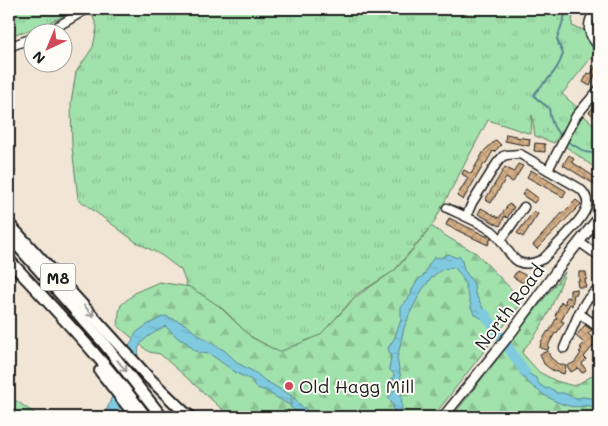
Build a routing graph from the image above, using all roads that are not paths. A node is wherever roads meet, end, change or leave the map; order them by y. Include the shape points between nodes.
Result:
1 (87, 9) edge
2 (596, 9) edge
3 (65, 22) edge
4 (22, 42) edge
5 (599, 46) edge
6 (9, 47) edge
7 (598, 92) edge
8 (548, 170) junction
9 (524, 207) dead end
10 (447, 208) dead end
11 (466, 217) junction
12 (599, 217) edge
13 (9, 224) edge
14 (9, 236) edge
15 (501, 240) junction
16 (579, 242) junction
17 (599, 256) edge
18 (9, 260) edge
19 (599, 287) edge
20 (579, 313) junction
21 (599, 328) edge
22 (564, 348) dead end
23 (135, 412) edge
24 (146, 417) edge
25 (162, 417) edge
26 (191, 417) edge
27 (443, 417) edge

1 - 3 street
2 - 5 street via 589,27
4 - 6 street
7 - 8 street via 576,116
8 - 11 street via 520,154 503,156
8 - 15 street via 583,191 588,203 584,214 543,259 534,263 527,264 513,258
9 - 15 street
10 - 11 street
11 - 15 street
12 - 16 main road, North Road
13 -> 26 highway, M8 via 148,377
14 -> 25 highway, M8 via 102,341
16 - 17 street
16 - 27 main road, North Road
18 - 23 highway, M8 via 57,312
19 - 20 street
20 - 21 street
20 - 22 street
23 - 24 highway, M8

